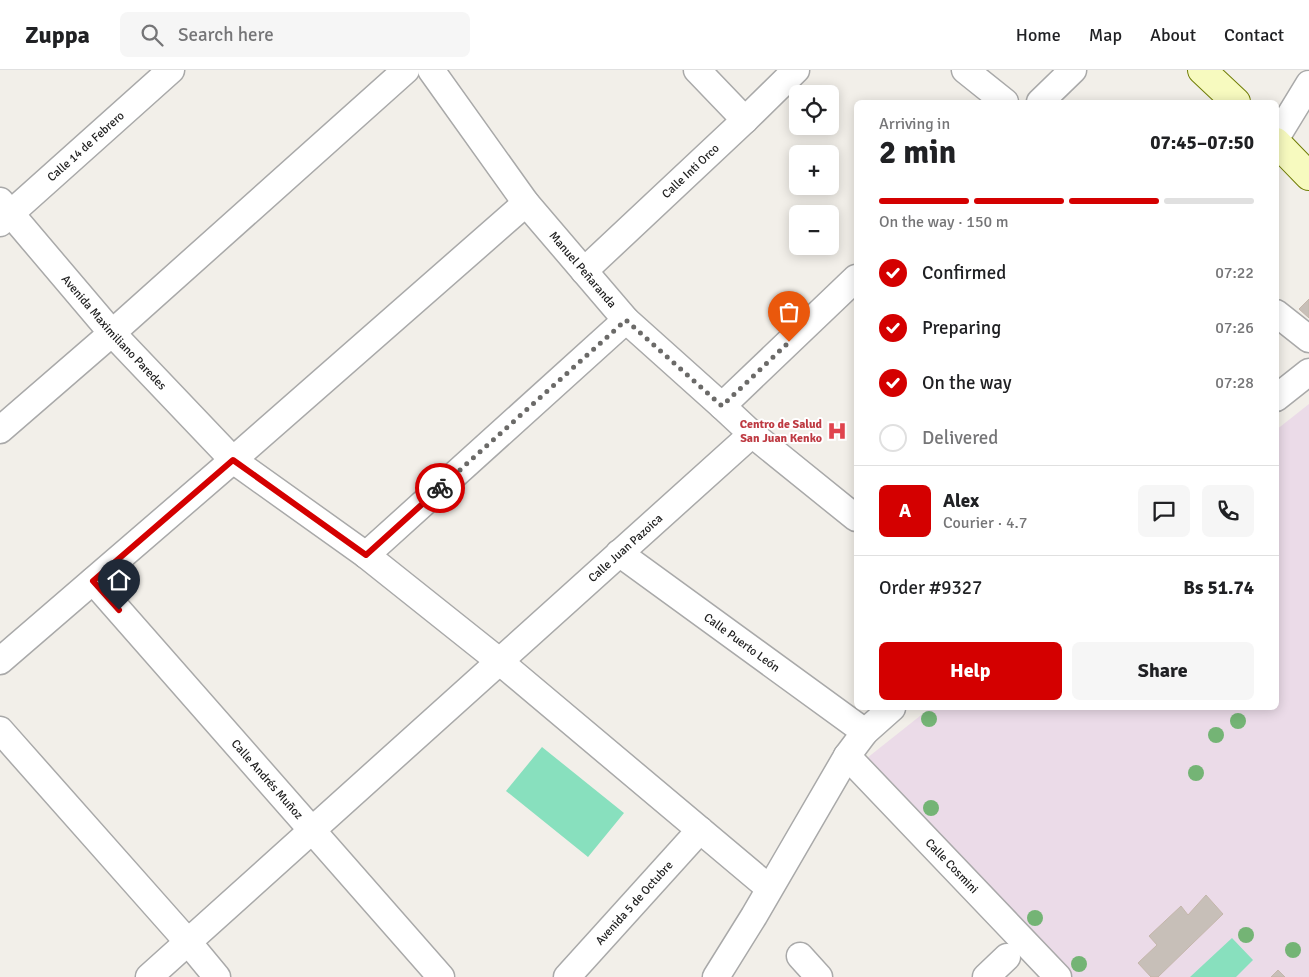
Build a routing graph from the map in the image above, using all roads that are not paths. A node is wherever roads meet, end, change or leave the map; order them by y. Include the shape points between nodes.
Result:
1 (171, 70) edge
2 (406, 70) edge
3 (431, 70) edge
4 (696, 70) edge
5 (796, 70) edge
6 (965, 70) edge
7 (1073, 70) edge
8 (1202, 70) edge
9 (1309, 84) edge
10 (1002, 100) edge
11 (1042, 100) edge
12 (1234, 100) edge
13 (745, 120) junction
14 (1279, 133) edge
15 (1279, 145) edge
16 (1309, 176) edge
17 (526, 203) junction
18 (4, 213) edge
19 (584, 271) junction
20 (854, 280) edge
21 (1279, 314) edge
22 (626, 320) junction
23 (112, 333) junction
24 (1309, 339) edge
25 (1309, 372) edge
26 (1279, 396) edge
27 (722, 406) junction
28 (0, 430) edge
29 (752, 434) junction
30 (233, 460) junction
31 (854, 516) edge
32 (619, 553) junction
33 (366, 555) junction
34 (93, 581) junction
35 (0, 660) edge
36 (499, 661) junction
37 (890, 710) edge
38 (0, 730) edge
39 (865, 732) junction
40 (847, 756) junction
41 (312, 830) junction
42 (700, 830) junction
43 (769, 888) junction
44 (188, 942) junction
45 (800, 956) dead end
46 (1007, 957) dead end
47 (149, 977) edge
48 (218, 977) edge
49 (441, 977) edge
50 (567, 977) edge
51 (716, 977) edge
52 (819, 977) edge
53 (986, 977) edge
54 (1058, 977) edge

1 - 18 street, Calle 14 de Febrero
2 - 23 street
3 - 17 street, Manuel Peñaranda
4 - 13 street
5 - 13 street, Calle Inti Orco
6 - 10 street
7 - 11 street
8 - 12 street
9 - 14 street
13 - 19 street, Calle Inti Orco
15 - 16 street
17 - 19 street, Manuel Peñaranda
17 - 30 street
18 - 23 street, Avenida Maximiliano Paredes
19 - 22 street, Manuel Peñaranda
20 - 27 street
21 - 24 street
22 - 27 street, Manuel Peñaranda
22 - 33 street
23 - 28 street
23 - 30 street, Avenida Maximiliano Paredes
25 - 26 street
27 - 29 street, Manuel Peñaranda
29 - 31 street, Manuel Peñaranda
29 - 32 street, Calle Juan Pazoica
30 - 33 street, Avenida Maximiliano Paredes
30 - 34 street
32 - 36 street, Calle Juan Pazoica
32 - 39 street, Calle Puerto León
33 - 36 street, Avenida Maximiliano Paredes
34 - 35 street
34 - 41 street, Calle Andrés Muñoz
36 - 41 street, Calle Juan Pazoica
36 - 42 street, Avenida Maximiliano Paredes
37 - 39 street
38 - 44 street
39 - 40 street
40 - 43 street
40 - 54 street, Calle Cosmini
41 - 44 street, Calle Juan Pazoica
41 - 49 street, Calle Andrés Muñoz
42 - 43 street, Avenida Maximiliano Paredes
42 - 50 street, Avenida 5 de Octubre
43 - 51 street
44 - 47 street, Calle Juan Pazoica
44 - 48 street
45 - 52 street
46 - 53 street

